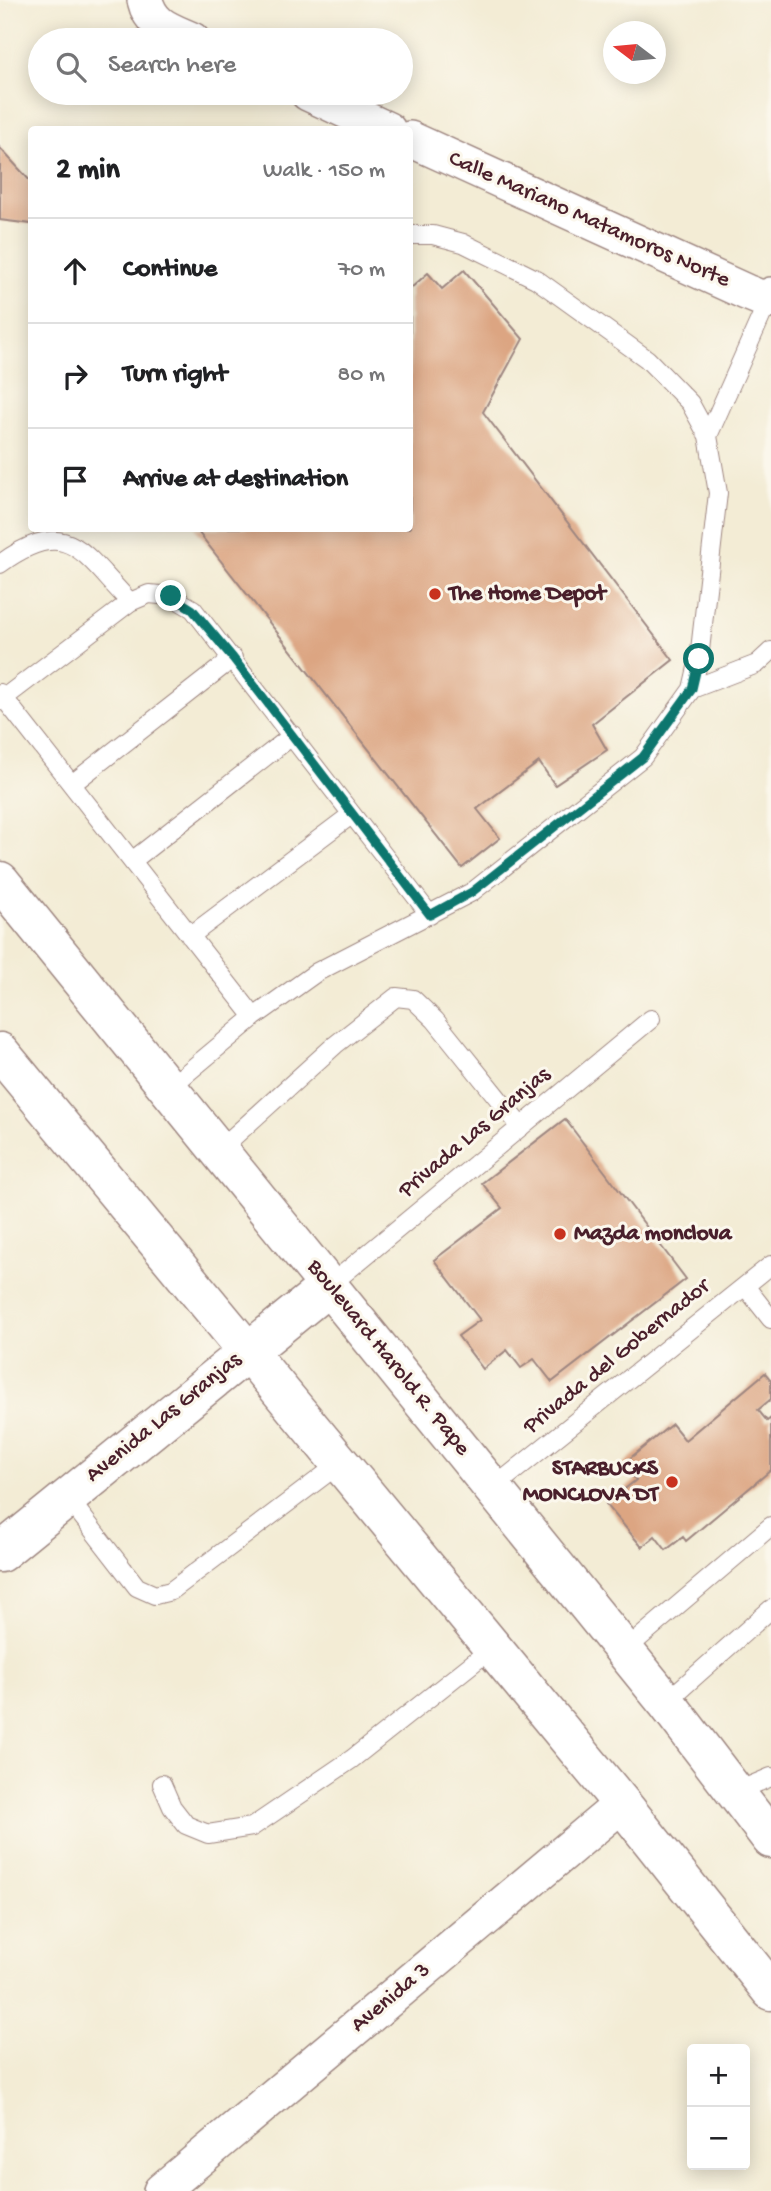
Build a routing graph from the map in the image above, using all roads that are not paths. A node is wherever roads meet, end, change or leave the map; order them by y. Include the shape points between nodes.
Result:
1 (145, 0) edge
2 (166, 28) edge
3 (333, 105) edge
4 (379, 126) edge
5 (413, 140) edge
6 (413, 235) edge
7 (770, 298) edge
8 (708, 436) junction
9 (0, 564) edge
10 (130, 602) junction
11 (771, 650) edge
12 (233, 658) junction
13 (692, 689) junction
14 (1, 697) edge
15 (293, 735) junction
16 (72, 784) junction
17 (351, 815) junction
18 (132, 861) junction
19 (0, 881) edge
20 (430, 915) junction
21 (190, 936) junction
22 (254, 1017) junction
23 (651, 1019) dead end
24 (0, 1052) edge
25 (169, 1088) junction
26 (521, 1127) junction
27 (219, 1150) junction
28 (771, 1265) edge
29 (330, 1285) junction
30 (745, 1286) junction
31 (771, 1320) edge
32 (246, 1351) junction
33 (339, 1464) junction
34 (493, 1488) junction
35 (68, 1498) junction
36 (771, 1527) edge
37 (0, 1553) edge
38 (771, 1609) edge
39 (492, 1648) junction
40 (624, 1651) junction
41 (666, 1702) junction
42 (771, 1777) edge
43 (162, 1784) dead end
44 (733, 1793) junction
45 (622, 1804) junction
46 (771, 1839) edge
47 (771, 1991) edge
48 (161, 2191) edge

1 - 2 street via 149,15
3 - 4 street
5 - 7 street, Calle Mariano Matamoros Norte
6 - 8 lane via 463,243 536,279 647,359 690,404
7 - 8 lane
8 - 13 lane via 718,494
9 - 10 lane via 37,541 54,538 70,542
10 - 12 lane via 149,594 171,596 192,609
10 - 14 lane
11 - 13 lane via 757,664
12 - 15 lane
12 - 16 lane
13 - 20 lane via 643,757 472,892
14 - 16 lane
15 - 17 lane
15 - 18 lane
16 - 18 lane
17 - 20 lane
17 - 21 lane
18 - 21 lane
19 - 25 main road, Boulevard Harold R. Pape
20 - 22 lane via 317,972
21 - 22 lane
22 - 25 lane
23 - 26 lane, Privada Las Granjas
24 - 32 main road
25 - 27 main road, Boulevard Harold R. Pape
26 - 27 lane via 435,1020 412,999 396,997 335,1045
26 - 29 lane, Privada Las Granjas
27 - 29 main road, Boulevard Harold R. Pape
28 - 30 lane, Privada del Gobernador
29 - 32 main road, Avenida Las Granjas
29 - 34 main road, Boulevard Harold R. Pape
30 - 31 lane
30 - 34 lane, Privada del Gobernador
32 - 33 main road
32 - 35 main road, Avenida Las Granjas
33 - 35 lane via 171,1591 155,1595 137,1587
33 - 39 main road
34 - 40 main road, Boulevard Harold R. Pape
35 - 37 main road, Avenida Las Granjas
36 - 40 lane
38 - 41 lane
39 - 43 lane via 352,1759 252,1827 208,1834 186,1825
39 - 45 main road
40 - 41 main road, Boulevard Harold R. Pape
41 - 44 main road, Boulevard Harold R. Pape
42 - 44 lane
44 - 46 main road, Boulevard Harold R. Pape
45 - 47 main road
45 - 48 street, Avenida 3

